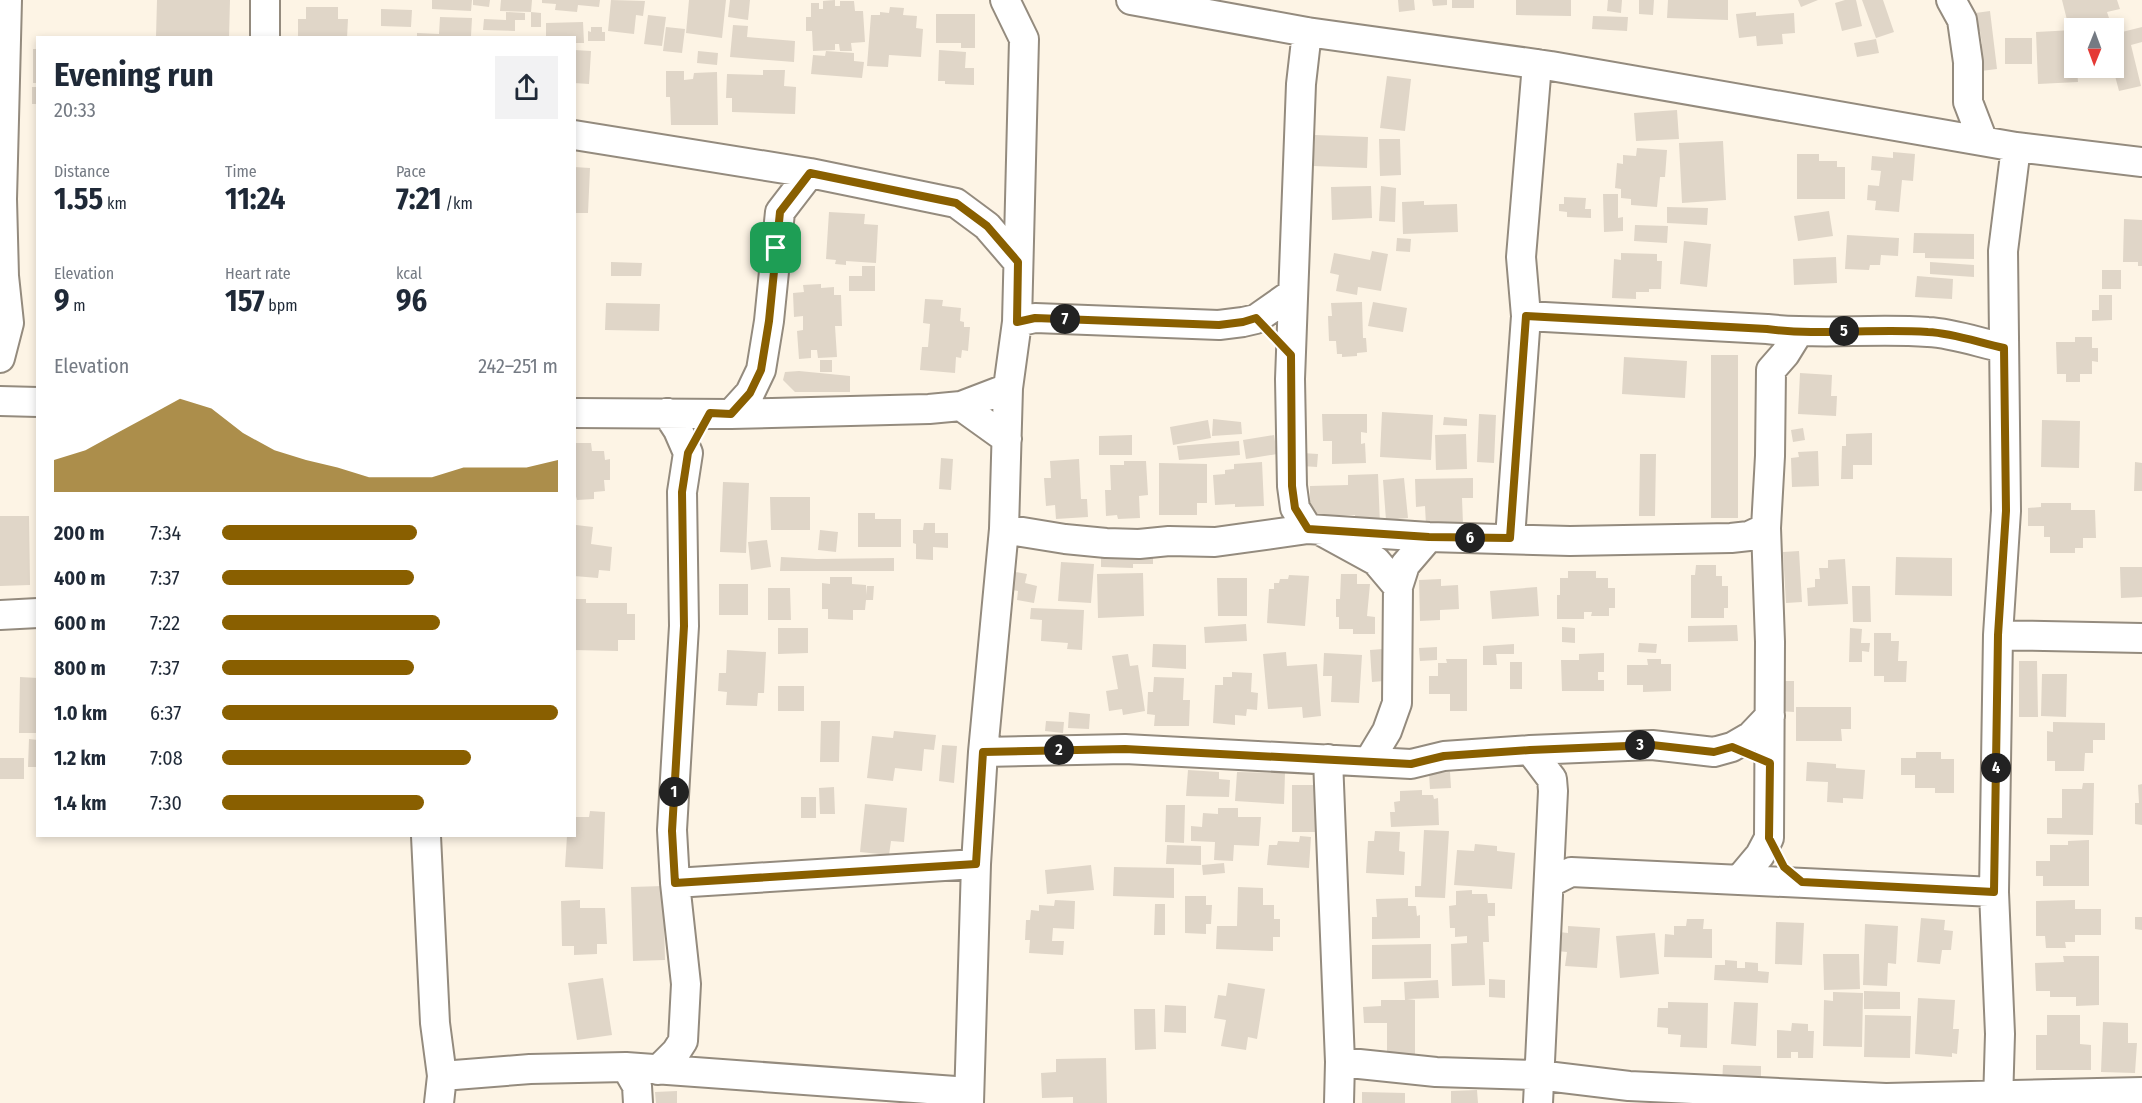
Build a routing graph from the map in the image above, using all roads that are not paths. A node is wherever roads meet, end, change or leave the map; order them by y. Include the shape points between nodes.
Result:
1 (7, 0) edge
2 (265, 0) edge
3 (1005, 0) edge
4 (1131, 0) edge
5 (1951, 0) edge
6 (1307, 32) junction
7 (265, 36) edge
8 (1537, 64) junction
9 (576, 135) edge
10 (1983, 141) junction
11 (2016, 147) junction
12 (2142, 162) edge
13 (759, 166) junction
14 (810, 173) junction
15 (780, 212) junction
16 (1018, 262) junction
17 (1293, 293) junction
18 (1526, 316) junction
19 (1256, 318) junction
20 (1017, 322) junction
21 (1755, 328) junction
22 (1798, 333) junction
23 (2004, 348) junction
24 (1291, 355) junction
25 (0, 358) edge
26 (1771, 370) junction
27 (1008, 388) junction
28 (0, 401) edge
29 (36, 402) edge
30 (961, 406) junction
31 (576, 413) edge
32 (667, 413) junction
33 (720, 414) junction
34 (1007, 439) junction
35 (688, 453) junction
36 (1766, 528) junction
37 (1004, 529) junction
38 (1313, 529) junction
39 (1429, 537) junction
40 (1510, 538) junction
41 (1398, 587) junction
42 (36, 614) edge
43 (0, 615) edge
44 (1998, 635) junction
45 (2142, 638) edge
46 (1770, 716) junction
47 (1732, 747) junction
48 (1530, 750) junction
49 (983, 752) junction
50 (1328, 759) junction
51 (1369, 761) junction
52 (1770, 763) junction
53 (426, 837) edge
54 (1769, 838) junction
55 (976, 864) junction
56 (1739, 880) junction
57 (1802, 882) junction
58 (675, 883) junction
59 (1550, 884) junction
60 (1994, 892) junction
61 (1340, 1062) junction
62 (626, 1067) junction
63 (658, 1070) junction
64 (1538, 1075) junction
65 (441, 1089) edge
66 (2142, 1092) edge
67 (969, 1097) edge
68 (1998, 1100) edge
69 (638, 1103) edge
70 (1339, 1103) edge
71 (1538, 1103) edge

1 - 25 street via 2,199 9,323
2 - 7 street
3 - 16 street via 1024,39
4 - 6 street
5 - 10 street via 1962,20 1968,102
6 - 8 street
6 - 17 street via 1301,84
8 - 10 street
8 - 18 street via 1521,257
9 - 13 street
10 - 11 street
11 - 12 street
11 - 23 street via 2003,251
13 - 14 street
13 - 15 street
14 - 15 street
14 - 16 street via 956,203 987,226
15 - 33 street via 761,370 750,393
16 - 20 street
17 - 19 street
17 - 24 street
18 - 21 street
18 - 40 street
19 - 20 street via 1219,325 1035,318
19 - 24 street
20 - 27 street
21 - 22 street
21 - 26 street
22 - 23 street via 1930,332
22 - 26 street
23 - 44 street via 2006,511
24 - 38 street via 1292,486 1295,508
26 - 36 street
27 - 30 street
27 - 34 street
28 - 29 street
30 - 33 street
30 - 34 street
31 - 32 street
32 - 33 street
32 - 35 street
33 - 35 street
34 - 37 street
35 - 58 street via 682,492 684,626 673,819
36 - 40 street via 1749,536 1731,538
36 - 46 street
37 - 38 street via 1065,539 1139,544 1215,542
37 - 49 street
38 - 39 street
38 - 41 street via 1376,561
39 - 40 street
39 - 41 street via 1405,565
41 - 51 street via 1397,703
42 - 43 street
44 - 45 street
44 - 60 street
46 - 47 street via 1751,736
46 - 52 street
47 - 48 street via 1714,752 1652,745
47 - 52 street
48 - 51 street via 1444,756 1411,764
48 - 59 street via 1552,778
49 - 50 street via 1125,749
49 - 55 street
50 - 51 street
50 - 61 street
52 - 54 street
53 - 65 street
54 - 56 street
54 - 57 street via 1784,867
55 - 58 street
55 - 67 street
56 - 57 street
56 - 59 street via 1571,872
57 - 60 street
58 - 63 street via 686,984 686,1026 676,1052
59 - 64 street
60 - 68 street via 2000,1034
61 - 64 street via 1436,1072
61 - 70 street
62 - 63 street
62 - 65 street via 530,1069
62 - 69 street via 637,1086
63 - 67 street
64 - 68 street via 1629,1086
64 - 71 street
66 - 68 street

